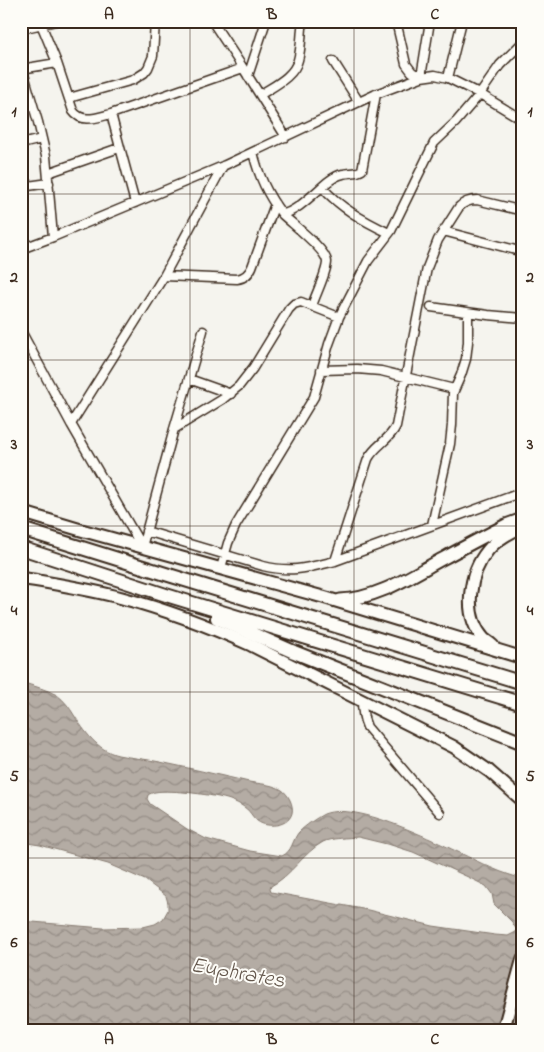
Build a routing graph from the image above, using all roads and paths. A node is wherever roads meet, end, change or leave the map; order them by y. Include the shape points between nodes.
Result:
1 (56, 21) edge
2 (155, 21) edge
3 (212, 21) edge
4 (266, 21) edge
5 (396, 21) edge
6 (430, 21) edge
7 (462, 21) edge
8 (41, 24) junction
9 (302, 28) dead end
10 (21, 29) edge
11 (523, 42) edge
12 (333, 61) dead end
13 (57, 63) junction
14 (243, 68) junction
15 (22, 69) edge
16 (248, 76) junction
17 (421, 77) junction
18 (448, 78) junction
19 (376, 94) junction
20 (480, 94) junction
21 (260, 95) junction
22 (68, 98) junction
23 (359, 102) junction
24 (111, 114) junction
25 (523, 120) edge
26 (286, 136) junction
27 (42, 139) junction
28 (21, 144) edge
29 (119, 148) junction
30 (253, 152) junction
31 (223, 166) junction
32 (48, 173) junction
33 (49, 183) junction
34 (21, 187) edge
35 (322, 187) junction
36 (134, 203) junction
37 (275, 204) junction
38 (523, 211) edge
39 (282, 214) junction
40 (443, 231) junction
41 (389, 233) junction
42 (53, 237) junction
43 (21, 249) edge
44 (523, 252) edge
45 (164, 276) junction
46 (312, 306) junction
47 (431, 307) dead end
48 (468, 312) junction
49 (339, 317) junction
50 (523, 318) edge
51 (21, 331) edge
52 (203, 331) dead end
53 (321, 370) junction
54 (406, 376) junction
55 (190, 379) junction
56 (454, 389) junction
57 (231, 394) junction
58 (71, 424) junction
59 (174, 429) junction
60 (523, 492) edge
61 (21, 512) edge
62 (523, 520) edge
63 (432, 525) junction
64 (523, 526) edge
65 (21, 529) edge
66 (146, 531) junction
67 (142, 547) junction
68 (21, 548) edge
69 (225, 554) junction
70 (334, 561) junction
71 (221, 568) junction
72 (172, 576) junction
73 (21, 578) edge
74 (166, 595) junction
75 (324, 597) junction
76 (499, 650) junction
77 (523, 658) edge
78 (523, 683) edge
79 (362, 700) junction
80 (523, 704) edge
81 (523, 743) edge
82 (523, 801) edge
83 (440, 813) dead end
84 (523, 958) edge
85 (503, 1031) edge

1 - 8 street
2 - 22 street via 153,56 144,73 133,80
3 - 14 street
4 - 16 street
5 - 17 street via 406,64
6 - 17 street
7 - 18 street
8 - 10 street
8 - 13 street
9 - 21 street via 294,69
11 - 20 street via 500,65
12 - 23 street
13 - 15 street
13 - 22 street
14 - 16 street
14 - 24 street
15 - 27 street
16 - 21 street
17 - 18 street via 435,75
17 - 19 street
18 - 20 street
19 - 23 street
19 - 35 street via 362,170 337,176
20 - 25 street
20 - 41 street via 434,144
21 - 26 street
22 - 24 street via 80,118
23 - 26 street
24 - 29 street
26 - 30 street
27 - 28 street
27 - 32 street
29 - 32 street
29 - 36 street
30 - 31 street
30 - 37 street via 262,181
31 - 36 street
31 - 45 street
32 - 33 street
33 - 34 street
33 - 42 street
35 - 39 street via 290,213
35 - 41 street via 347,210
36 - 42 street
37 - 39 street
37 - 45 street via 252,267 245,277
38 - 40 street via 469,201 462,204
39 - 46 street via 326,257 326,267
40 - 44 street
40 - 54 street via 427,268
41 - 49 street via 368,261
42 - 43 street
45 - 58 street
46 - 49 street
46 - 57 street via 301,302 291,306 247,377
47 - 48 street
48 - 50 street
48 - 56 street via 466,359
49 - 53 street
51 - 58 street
52 - 55 street
53 - 54 street via 369,369
53 - 69 street via 311,402 236,525
54 - 56 street
54 - 70 street via 395,429 368,458
55 - 57 street
55 - 59 street
56 - 63 street via 450,444
57 - 59 street
58 - 67 street
59 - 66 street
60 - 63 street
61 - 67 main road
62 - 75 main road via 506,525 378,591 352,599
63 - 70 street
64 - 76 main road via 489,548 472,579 470,596 476,627 484,639
65 - 72 highway
66 - 67 street
66 - 69 street
67 - 71 main road
68 - 74 highway
69 - 70 street via 283,570
69 - 71 street
71 - 75 main road
72 - 74 highway
72 - 78 highway
73 - 79 main road via 122,598 188,618
74 - 80 highway
74 - 81 highway via 294,652
75 - 76 main road
76 - 77 main road
79 - 82 main road via 466,754
79 - 83 street via 367,727
84 - 85 main road

